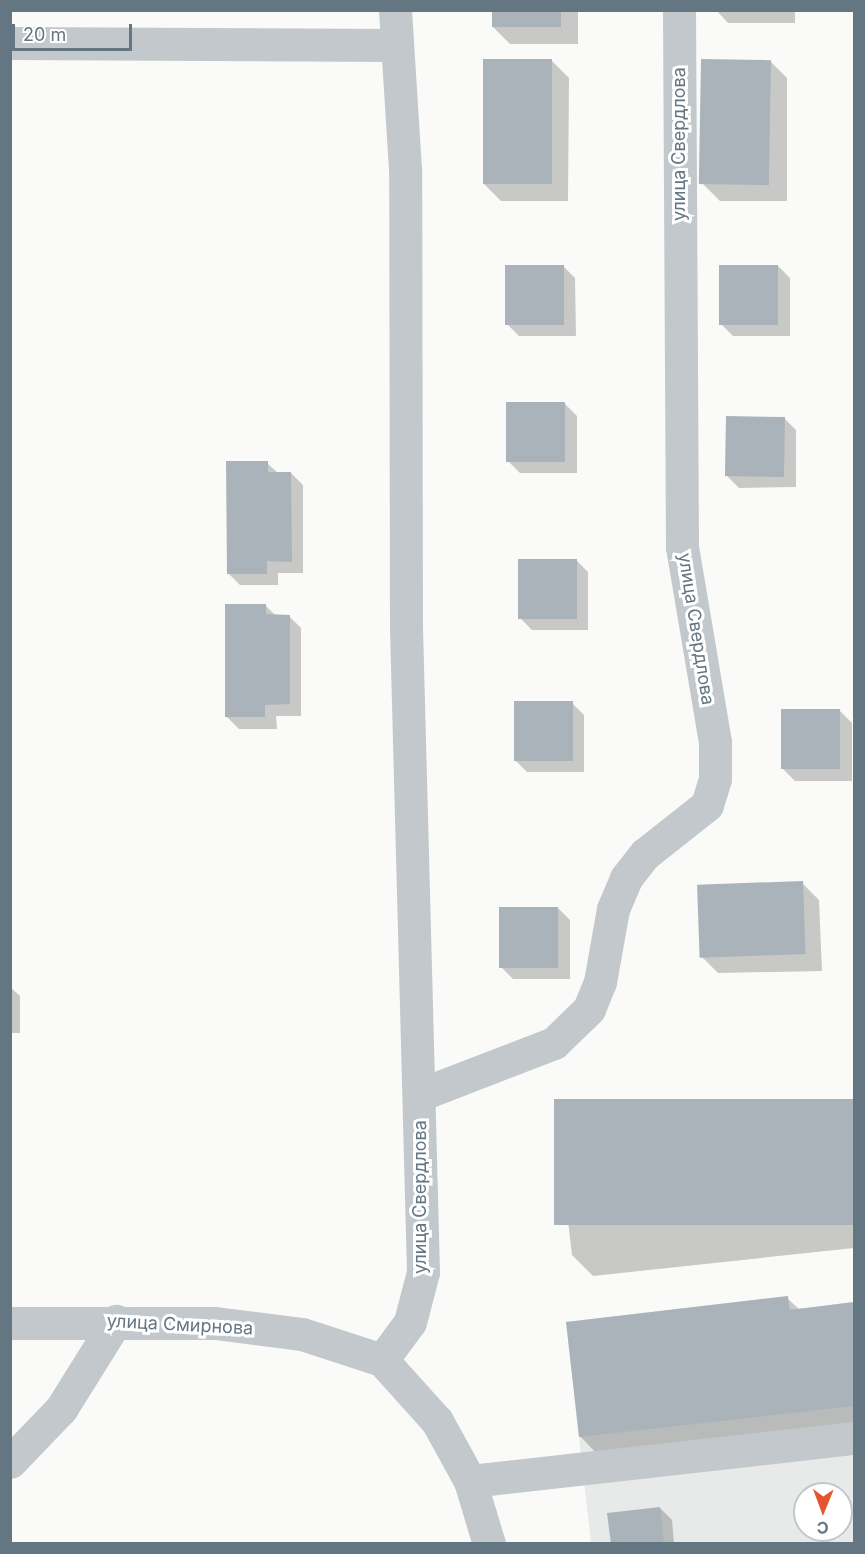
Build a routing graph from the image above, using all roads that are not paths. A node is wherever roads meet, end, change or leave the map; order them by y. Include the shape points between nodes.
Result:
1 (395, 10) edge
2 (679, 10) edge
3 (10, 43) edge
4 (395, 45) junction
5 (419, 1095) junction
6 (116, 1321) junction
7 (10, 1323) edge
8 (382, 1360) junction
9 (855, 1438) edge
10 (10, 1462) edge
11 (470, 1481) junction
12 (489, 1544) edge

1 - 4 street, улица Свердлова
2 - 5 street, улица Свердлова via 682,547 715,742 715,779 707,805 645,854 626,878 613,909 600,982 589,1009 554,1043
3 - 4 street
4 - 5 street, улица Свердлова via 405,169 406,629
5 - 8 street, улица Свердлова via 423,1272 410,1322
6 - 7 street, улица Смирнова
6 - 8 street, улица Смирнова via 216,1323 302,1334
6 - 10 street via 62,1409
8 - 11 street via 437,1421
9 - 11 street
11 - 12 street

